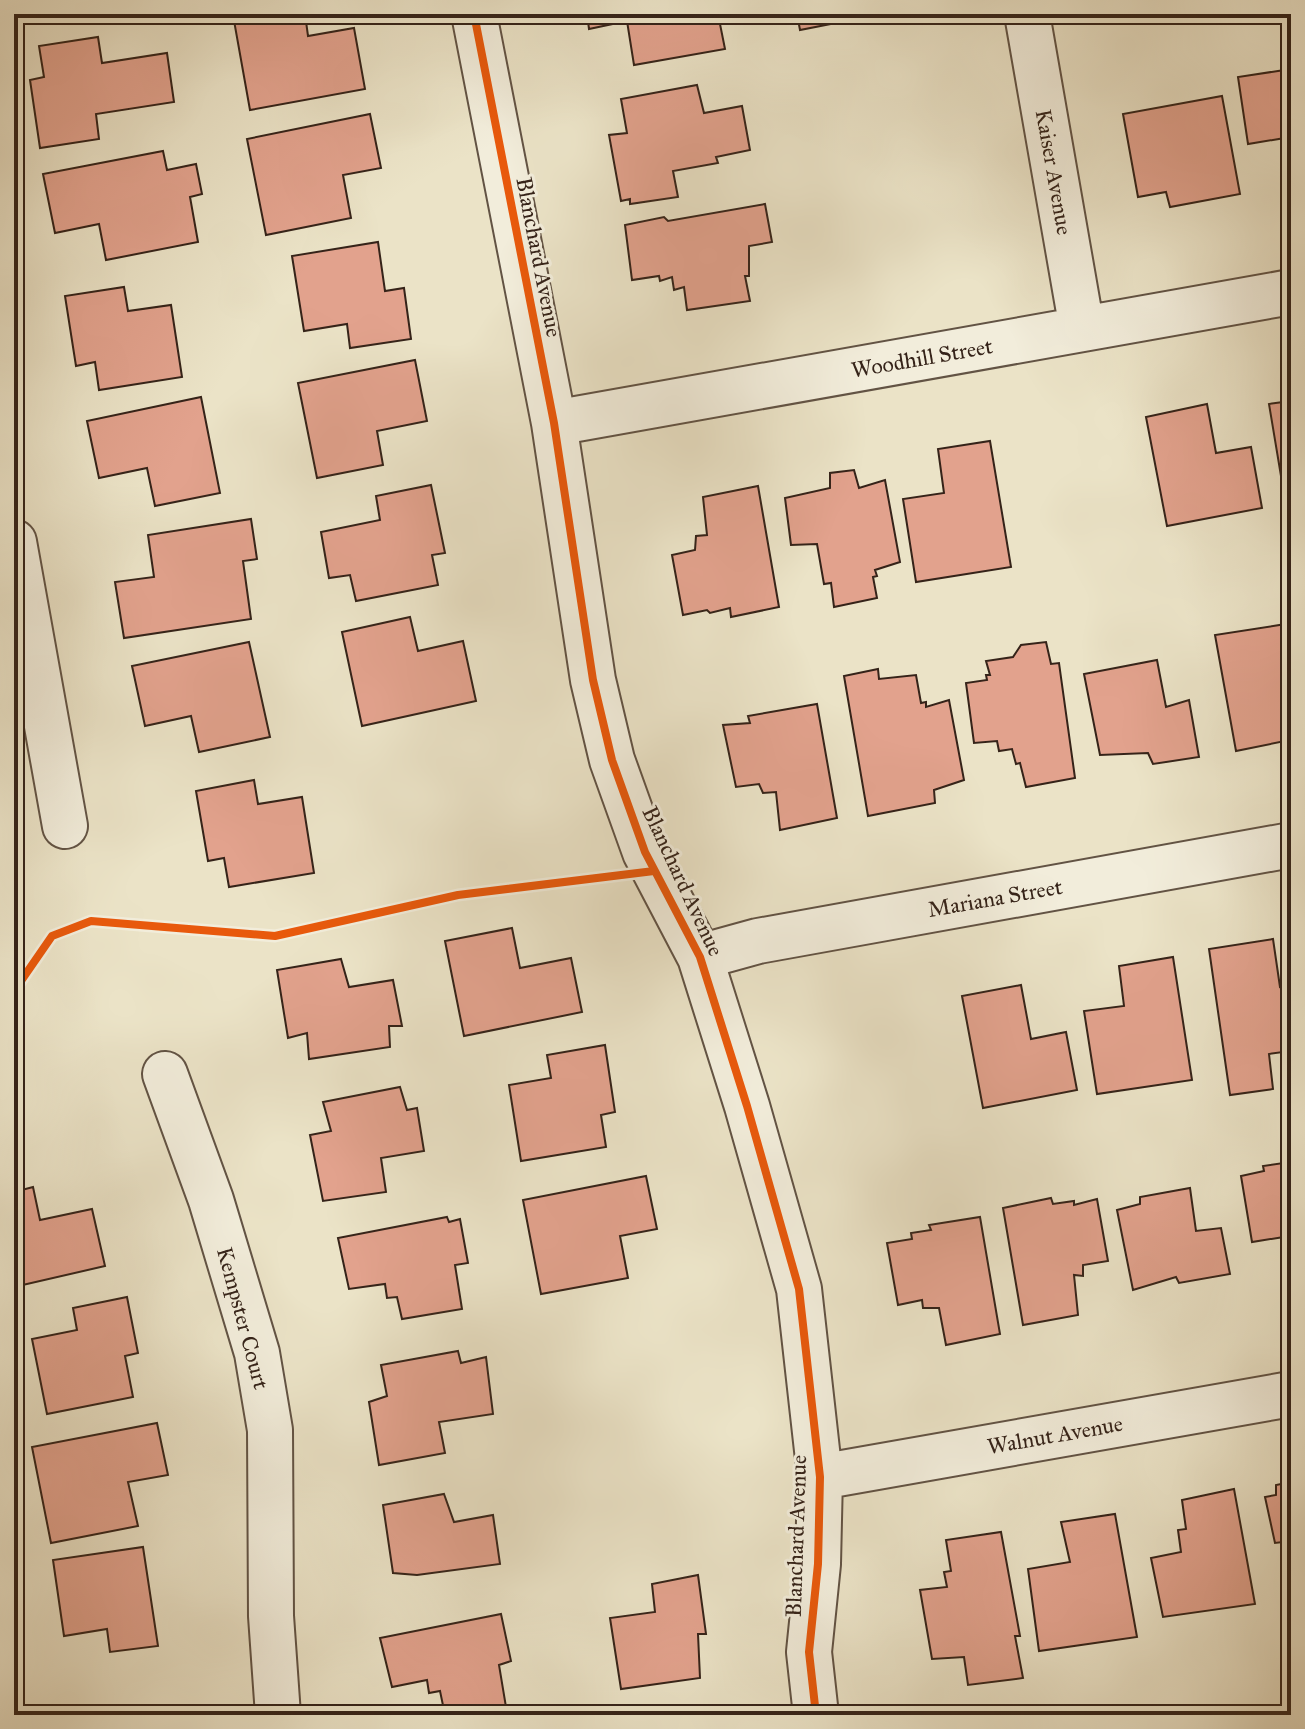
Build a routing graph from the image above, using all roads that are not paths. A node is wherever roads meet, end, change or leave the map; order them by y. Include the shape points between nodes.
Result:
1 (474, 14) edge
2 (1027, 14) edge
3 (1291, 292) edge
4 (1082, 329) junction
5 (554, 423) junction
6 (14, 542) edge
7 (65, 826) dead end
8 (1291, 845) edge
9 (700, 957) junction
10 (165, 1074) dead end
11 (1291, 1394) edge
12 (820, 1477) junction
13 (278, 1715) edge
14 (816, 1715) edge

1 - 5 street, Blanchard Avenue
2 - 4 street, Kaiser Avenue
3 - 4 street, Woodhill Street
4 - 5 street, Woodhill Street
5 - 9 street, Blanchard Avenue via 593,680 612,760 645,852
6 - 7 street
8 - 9 street, Mariana Street via 758,941
9 - 12 street, Blanchard Avenue via 799,1289
10 - 13 street, Kempster Court via 211,1200 257,1353 270,1430 271,1616
11 - 12 street, Walnut Avenue
12 - 14 street, Blanchard Avenue via 809,1652

